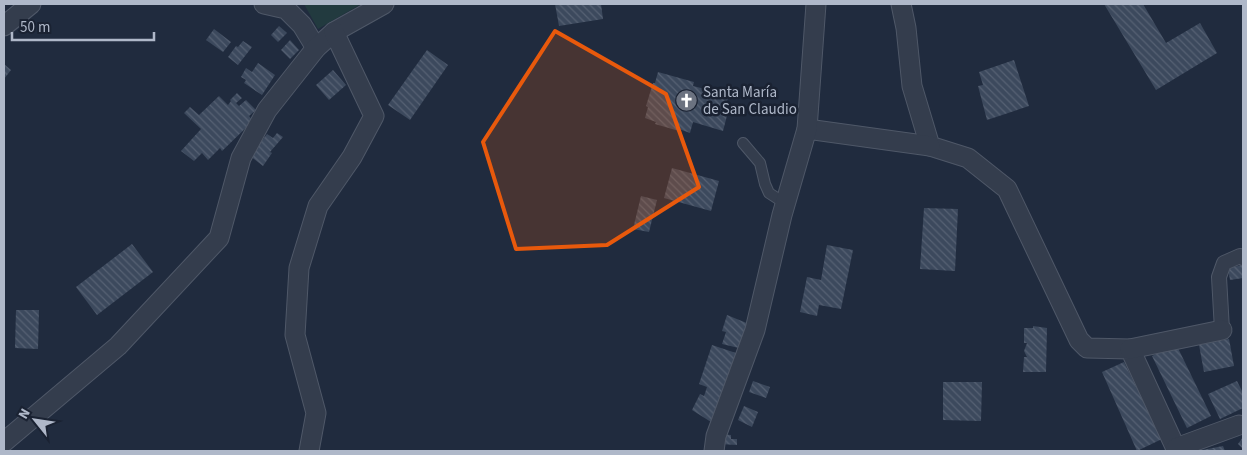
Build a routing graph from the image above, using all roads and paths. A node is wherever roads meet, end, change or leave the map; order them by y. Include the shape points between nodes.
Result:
1 (31, 4) edge
2 (264, 4) edge
3 (384, 4) edge
4 (816, 4) edge
5 (901, 4) edge
6 (4, 26) edge
7 (334, 32) junction
8 (316, 48) junction
9 (807, 129) junction
10 (743, 143) dead end
11 (930, 146) junction
12 (786, 204) junction
13 (1243, 258) edge
14 (1222, 330) joint
15 (1130, 349) junction
16 (1239, 425) dead end
17 (4, 442) edge
18 (1177, 450) edge
19 (309, 451) edge
20 (714, 451) edge

1 - 6 street
2 - 8 street via 286,9 302,25
3 - 7 street
4 - 9 street
5 - 11 street via 912,86
7 - 8 street
7 - 19 street via 374,116 352,157 318,206 300,268 296,335 316,413
8 - 17 street via 267,110 241,158 219,238 118,346
9 - 11 street
9 - 12 street
10 - 12 lane via 760,163 769,192
11 - 15 street via 968,158 1007,189 1079,340 1087,348
12 - 20 street via 755,330 716,436
13 - 14 street via 1240,256 1224,263 1219,277
14 - 15 street
15 - 18 street
16 - 18 street

